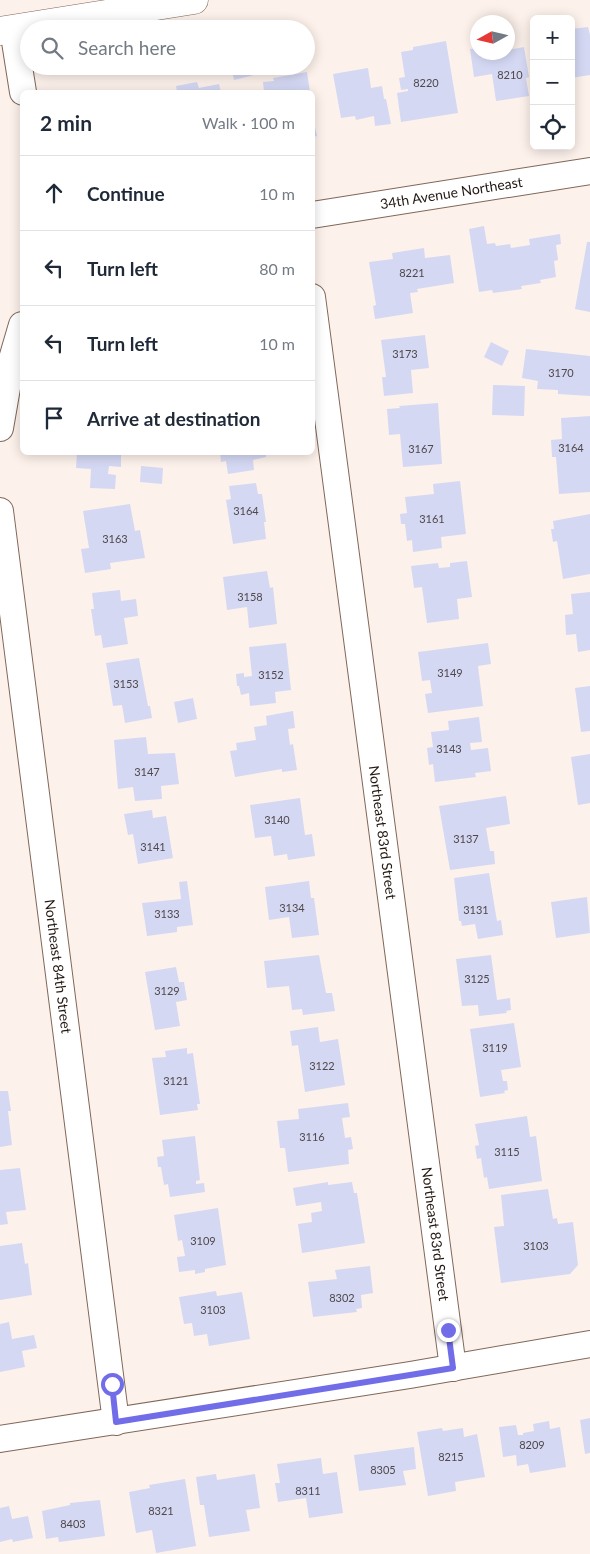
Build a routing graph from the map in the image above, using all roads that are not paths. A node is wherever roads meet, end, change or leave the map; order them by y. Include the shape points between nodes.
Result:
1 (194, 0) edge
2 (69, 20) edge
3 (20, 28) edge
4 (6, 30) edge
5 (22, 90) edge
6 (590, 172) edge
7 (315, 215) edge
8 (315, 320) edge
9 (20, 333) edge
10 (0, 428) edge
11 (0, 511) edge
12 (586, 1344) edge
13 (453, 1368) junction
14 (116, 1422) junction
15 (0, 1439) edge

1 - 2 main road
3 - 4 main road
4 - 5 street
6 - 7 street, 34th Avenue Northeast
8 - 13 street, Northeast 83rd Street
9 - 10 street
11 - 14 street, Northeast 84th Street
12 - 13 street
13 - 14 street
14 - 15 street

